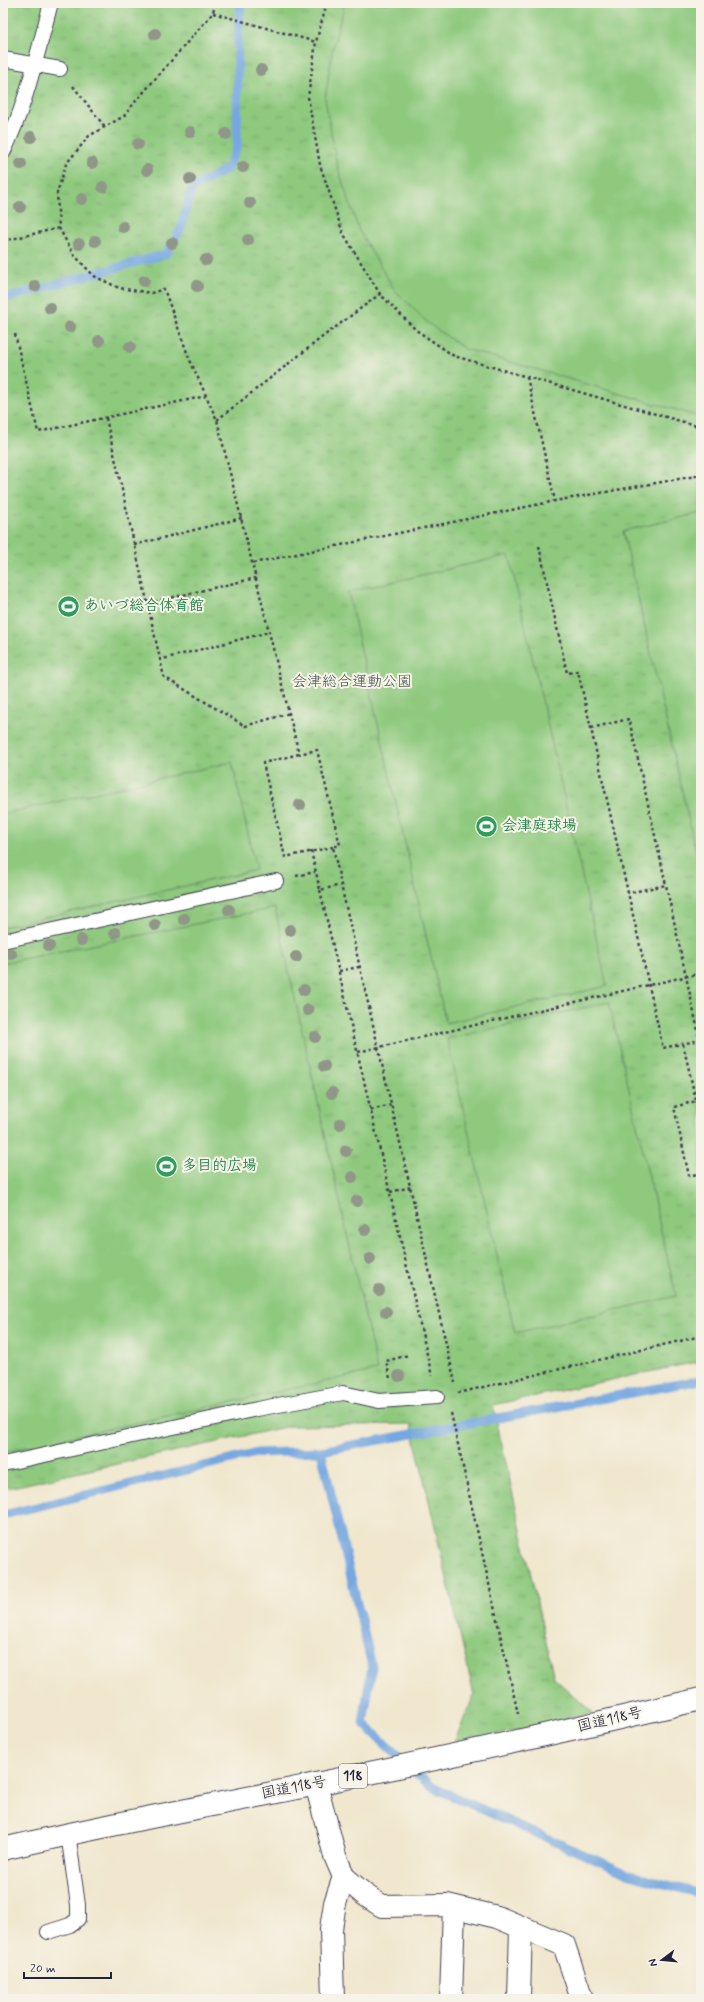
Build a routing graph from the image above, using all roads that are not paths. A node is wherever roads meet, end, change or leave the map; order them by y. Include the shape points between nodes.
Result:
1 (50, 3) edge
2 (3, 59) edge
3 (34, 65) junction
4 (60, 69) road end
5 (3, 153) edge
6 (276, 881) dead end
7 (3, 941) edge
8 (442, 1396) road end
9 (3, 1464) edge
10 (701, 1699) edge
11 (316, 1784) junction
12 (68, 1833) junction
13 (3, 1849) edge
14 (344, 1877) junction
15 (454, 1907) junction
16 (521, 1927) junction
17 (48, 1932) dead end
18 (333, 1999) edge
19 (451, 1999) edge
20 (519, 1999) edge
21 (582, 1999) edge

1 - 3 lane
2 - 3 lane
3 - 4 lane
3 - 5 lane via 15,129
6 - 7 lane
8 - 9 lane via 379,1401 343,1392
10 - 11 main road, 国道118号 / 118
11 - 12 main road, 国道118号 / 118
11 - 14 main road via 335,1856
12 - 13 main road, 国道118号 / 118
12 - 17 lane via 78,1920
14 - 15 main road via 382,1906
14 - 18 main road via 335,1903 331,1929
15 - 16 main road via 497,1917
15 - 19 main road
16 - 20 main road
16 - 21 main road via 564,1945

